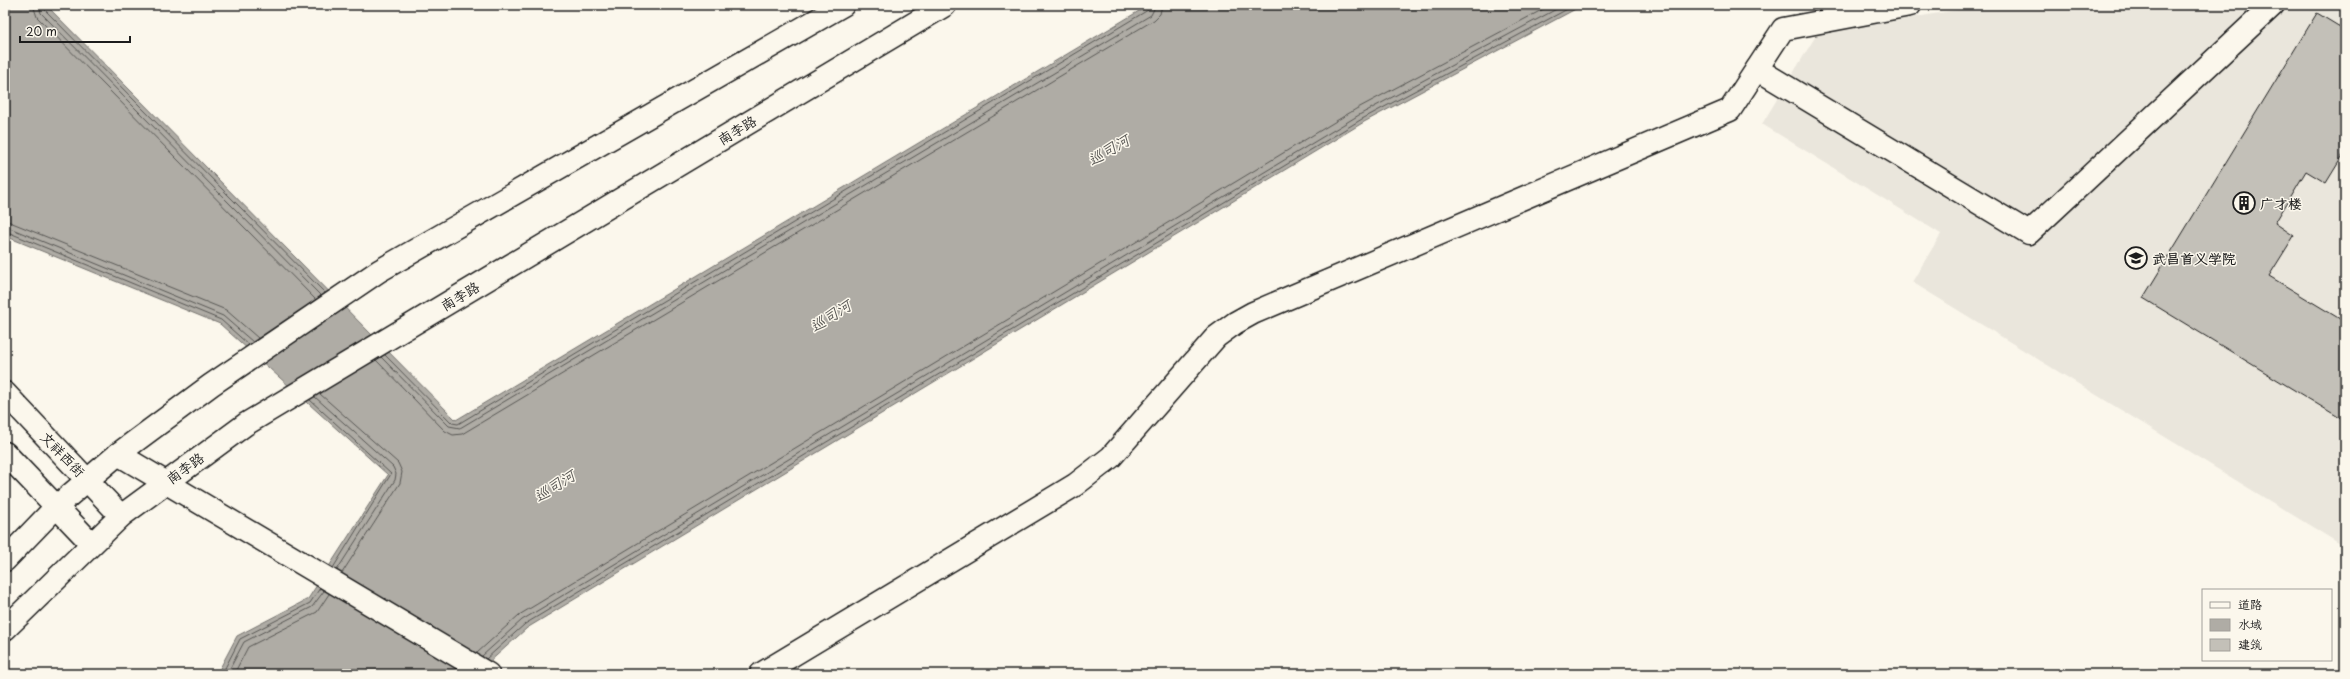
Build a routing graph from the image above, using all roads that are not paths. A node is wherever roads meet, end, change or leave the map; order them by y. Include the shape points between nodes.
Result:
1 (843, 5) edge
2 (945, 5) edge
3 (1910, 5) edge
4 (2273, 5) edge
5 (1757, 69) junction
6 (5, 393) edge
7 (5, 453) edge
8 (118, 454) junction
9 (87, 479) junction
10 (165, 482) junction
11 (57, 506) junction
12 (121, 516) junction
13 (91, 543) junction
14 (5, 560) edge
15 (5, 630) edge
16 (488, 674) edge
17 (761, 674) edge

1 - 8 street via 378,271 211,385
2 - 10 street, 南李路 via 246,424
3 - 5 street via 1783,29
4 - 5 street via 2029,233
5 - 17 street via 1730,110 1253,313 1235,323 1216,337 1111,457 1075,485
6 - 9 street, 文祥西街
7 - 11 street
8 - 9 street
8 - 10 street
9 - 11 street
9 - 12 street, 文祥西街
10 - 12 street, 南李路
10 - 16 street
11 - 13 street
11 - 14 street
12 - 13 street, 南李路
13 - 15 street, 南李路

